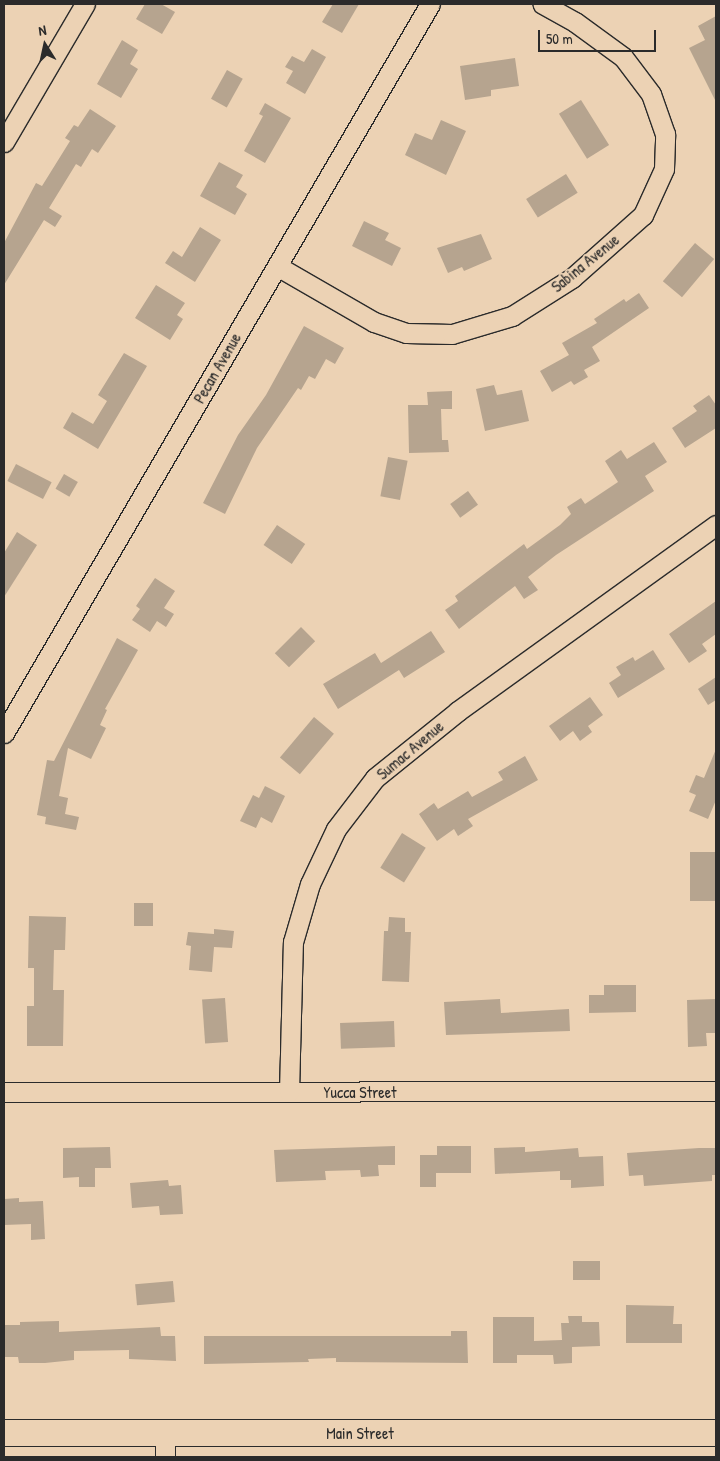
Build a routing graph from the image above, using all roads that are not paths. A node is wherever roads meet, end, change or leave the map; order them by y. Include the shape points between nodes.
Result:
1 (85, 4) edge
2 (430, 4) edge
3 (544, 4) edge
4 (4, 142) edge
5 (277, 266) junction
6 (716, 525) edge
7 (4, 733) edge
8 (716, 1091) edge
9 (4, 1092) edge
10 (289, 1092) junction
11 (4, 1433) edge
12 (716, 1433) edge
13 (165, 1445) edge

1 - 4 street
2 - 5 street, Pecan Avenue
3 - 5 street, Sabina Avenue via 623,57 651,94 665,134 664,169 643,215 572,278 512,316 452,334 406,333 374,322
5 - 7 street, Pecan Avenue
6 - 10 street, Sumac Avenue via 450,717 375,778 336,829 310,884 293,942 289,994
8 - 10 street, Yucca Street
9 - 10 street, Yucca Street
11 - 13 main road, Main Street
12 - 13 main road, Main Street

